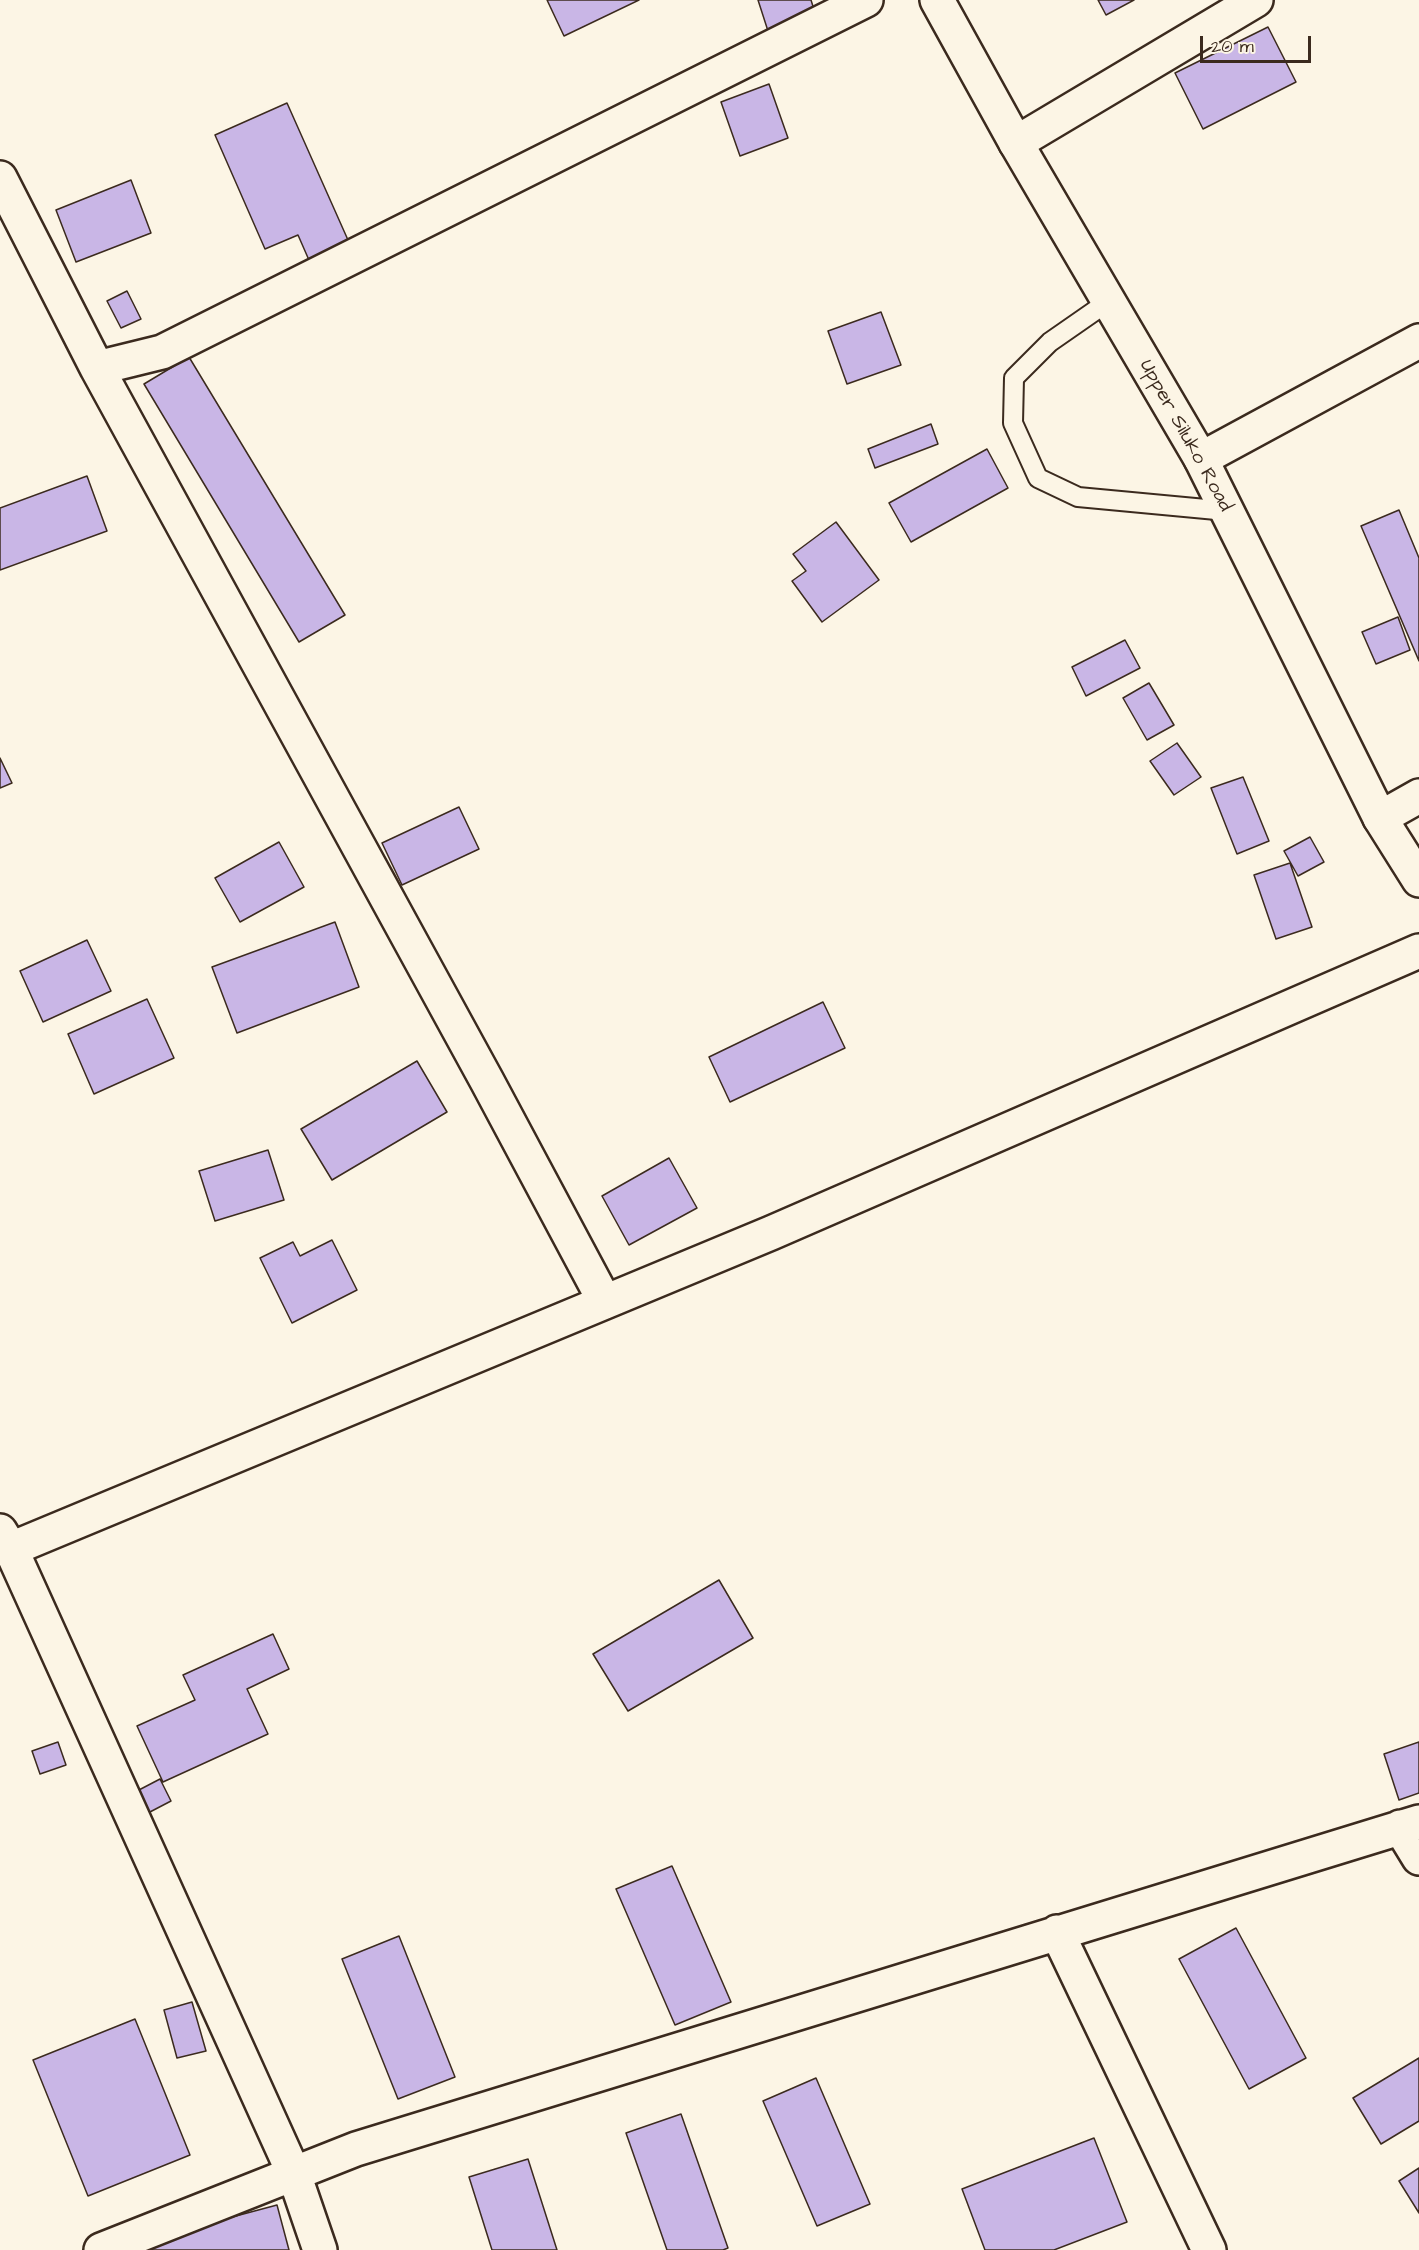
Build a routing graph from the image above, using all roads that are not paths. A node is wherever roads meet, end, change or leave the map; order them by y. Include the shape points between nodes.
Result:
1 (866, 0) edge
2 (937, 0) edge
3 (1256, 0) edge
4 (1016, 143) junction
5 (0, 178) edge
6 (1109, 301) junction
7 (1419, 341) edge
8 (97, 368) junction
9 (1201, 459) junction
10 (1227, 511) junction
11 (1419, 796) edge
12 (1380, 818) junction
13 (1419, 880) edge
14 (1419, 951) edge
15 (605, 1302) junction
16 (5, 1540) edge
17 (1410, 1824) edge
18 (1419, 1858) edge
19 (1057, 1932) junction
20 (294, 2174) junction
21 (101, 2250) edge
22 (320, 2250) edge
23 (1209, 2250) edge

1 - 8 street via 162,352
2 - 4 street, Upper Siluko Road
3 - 4 street
4 - 6 street, Upper Siluko Road
5 - 8 street
6 - 9 street, Upper Siluko Road
6 - 10 lane via 1050,342 1014,378 1013,423 1038,478 1078,497
7 - 9 street
8 - 15 street
9 - 10 street, Upper Siluko Road
10 - 12 street, Upper Siluko Road
11 - 12 street
12 - 13 street, Upper Siluko Road
14 - 15 street
15 - 16 street
16 - 20 street
17 - 18 street
17 - 19 street
19 - 20 street via 356,2150
19 - 23 street
20 - 21 street
20 - 22 street

